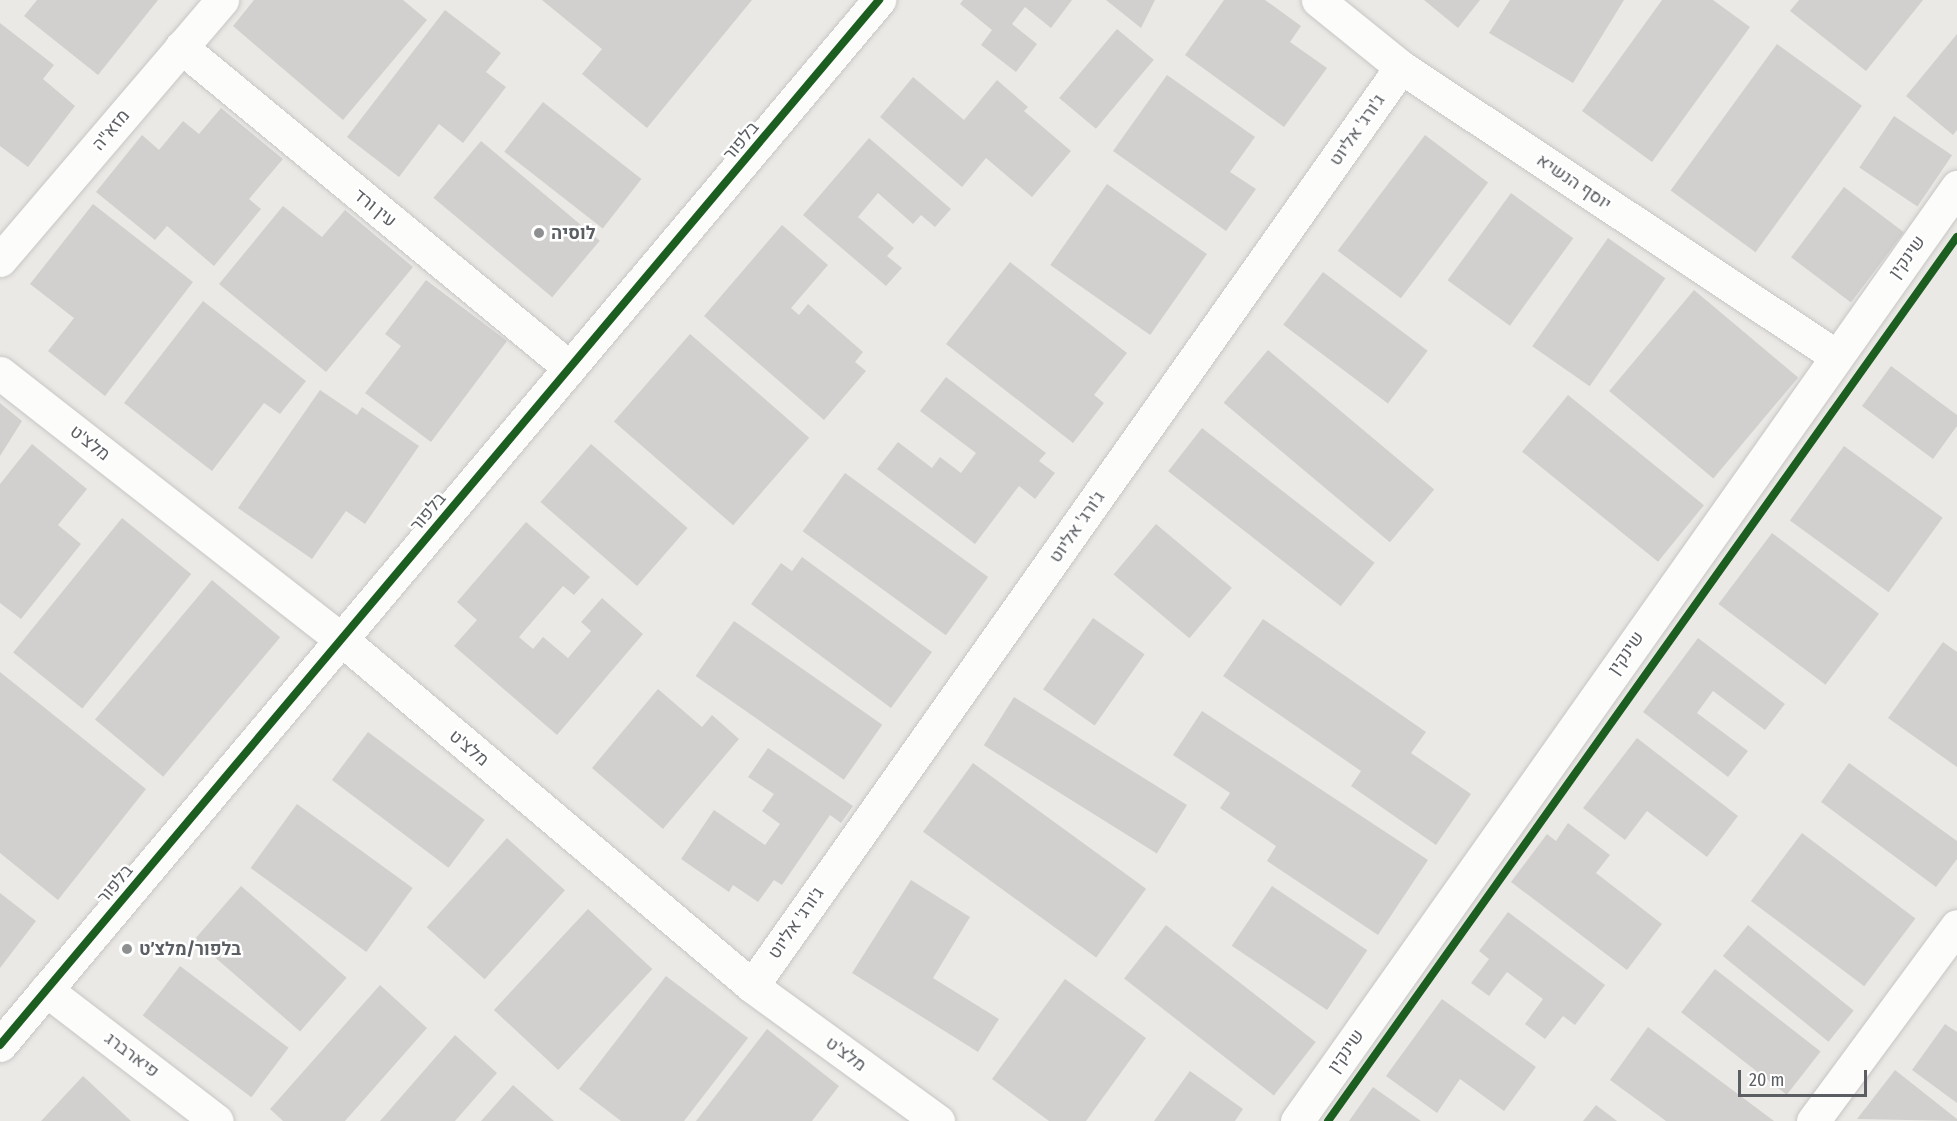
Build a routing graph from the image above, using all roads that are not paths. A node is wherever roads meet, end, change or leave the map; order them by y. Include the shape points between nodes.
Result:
1 (222, 0) edge
2 (879, 0) edge
3 (1318, 0) edge
4 (181, 47) junction
5 (1401, 67) junction
6 (1957, 186) edge
7 (0, 260) edge
8 (1836, 356) junction
9 (570, 368) junction
10 (0, 373) edge
11 (341, 639) junction
12 (1957, 926) edge
13 (752, 986) junction
14 (46, 990) junction
15 (0, 1045) edge
16 (217, 1121) edge
17 (938, 1121) edge
18 (1297, 1121) edge
19 (1813, 1121) edge

1 - 4 street, מזא"ה
2 - 9 street, בלפור
3 - 5 street, יוסף הנשיא
4 - 7 street, מזא"ה
4 - 9 street, עין ורד
5 - 8 street, יוסף הנשיא
5 - 13 street, ג'ורג' אליוט
6 - 8 street, שינקין
8 - 18 street, שינקין
9 - 11 street, בלפור
10 - 11 street, מלצ'ט
11 - 13 street, מלצ'ט
11 - 14 street, בלפור
12 - 19 street
13 - 17 street, מלצ'ט
14 - 15 street, בלפור
14 - 16 street, פיארברג

